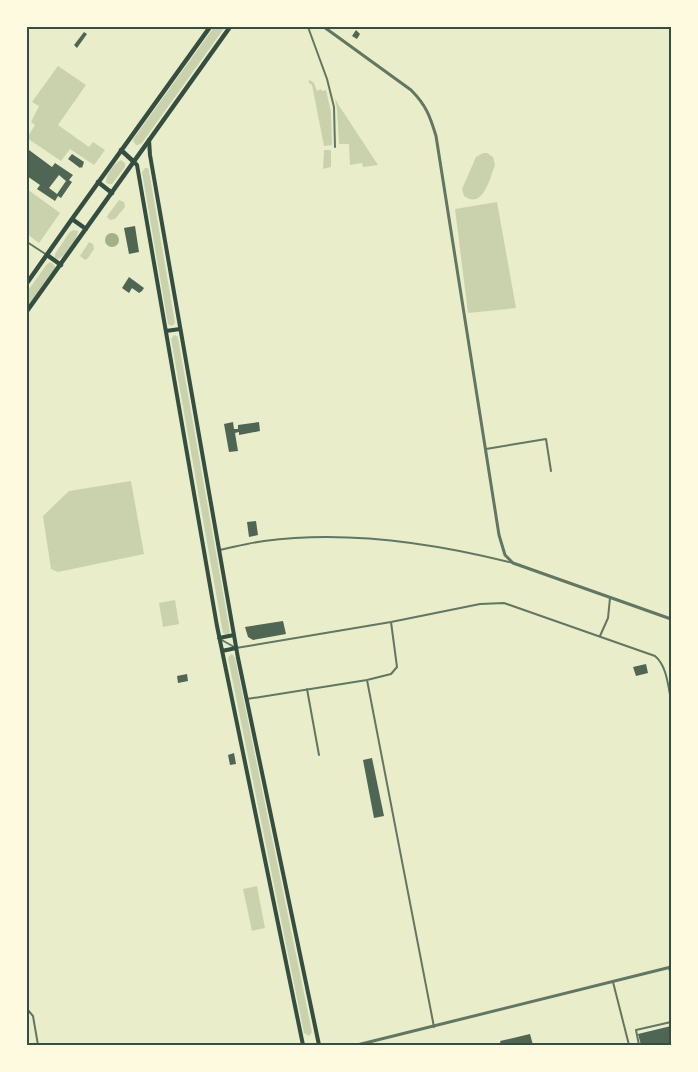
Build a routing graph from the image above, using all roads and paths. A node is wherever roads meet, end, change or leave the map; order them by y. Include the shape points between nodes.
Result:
1 (210, 27) edge
2 (230, 27) edge
3 (308, 27) edge
4 (324, 27) edge
5 (150, 140) junction
6 (335, 147) dead end
7 (121, 150) junction
8 (134, 162) junction
9 (98, 182) junction
10 (112, 192) junction
11 (72, 219) junction
12 (86, 229) junction
13 (27, 242) edge
14 (47, 255) junction
15 (61, 265) junction
16 (27, 284) edge
17 (27, 311) edge
18 (180, 329) junction
19 (166, 331) junction
20 (486, 449) junction
21 (551, 471) dead end
22 (218, 551) junction
23 (513, 563) junction
24 (610, 598) junction
25 (671, 619) edge
26 (392, 622) junction
27 (234, 635) junction
28 (600, 636) junction
29 (219, 638) junction
30 (236, 648) junction
31 (222, 651) junction
32 (367, 680) junction
33 (307, 689) junction
34 (247, 699) junction
35 (671, 700) edge
36 (319, 755) dead end
37 (670, 967) edge
38 (671, 975) edge
39 (613, 982) junction
40 (27, 1009) edge
41 (671, 1022) edge
42 (434, 1027) junction
43 (38, 1045) edge
44 (303, 1045) edge
45 (319, 1045) edge
46 (357, 1045) edge
47 (629, 1045) edge
48 (639, 1045) edge

1 - 7 highway
2 - 5 highway
3 - 6 street via 334,107
4 - 20 street via 411,90 430,115
5 - 8 highway
5 - 18 main road
7 - 8 highway
7 - 9 highway
8 - 10 highway
8 - 19 main road
9 - 10 highway
9 - 11 highway
10 - 12 highway
11 - 12 highway
11 - 14 highway
12 - 15 highway
13 - 14 street
14 - 15 highway
14 - 16 highway
15 - 17 highway
18 - 19 main road
18 - 22 main road
19 - 29 main road
20 - 21 street via 546,440
20 - 23 street via 502,547
22 - 23 street via 277,540 366,538
22 - 27 main road
23 - 24 street
24 - 25 street
24 - 28 street via 608,618
26 - 28 street via 498,603
26 - 30 street
26 - 32 street via 397,667 392,674
27 - 29 main road
27 - 30 main road
28 - 35 street via 659,659
29 - 30 street
29 - 31 main road
30 - 31 main road
30 - 34 main road
31 - 44 main road
32 - 33 street
32 - 42 street
33 - 34 street
33 - 36 street
34 - 45 main road
37 - 38 street
37 - 39 street
39 - 42 street
39 - 47 street
40 - 43 street via 33,1016
41 - 48 street via 636,1030
42 - 46 street

